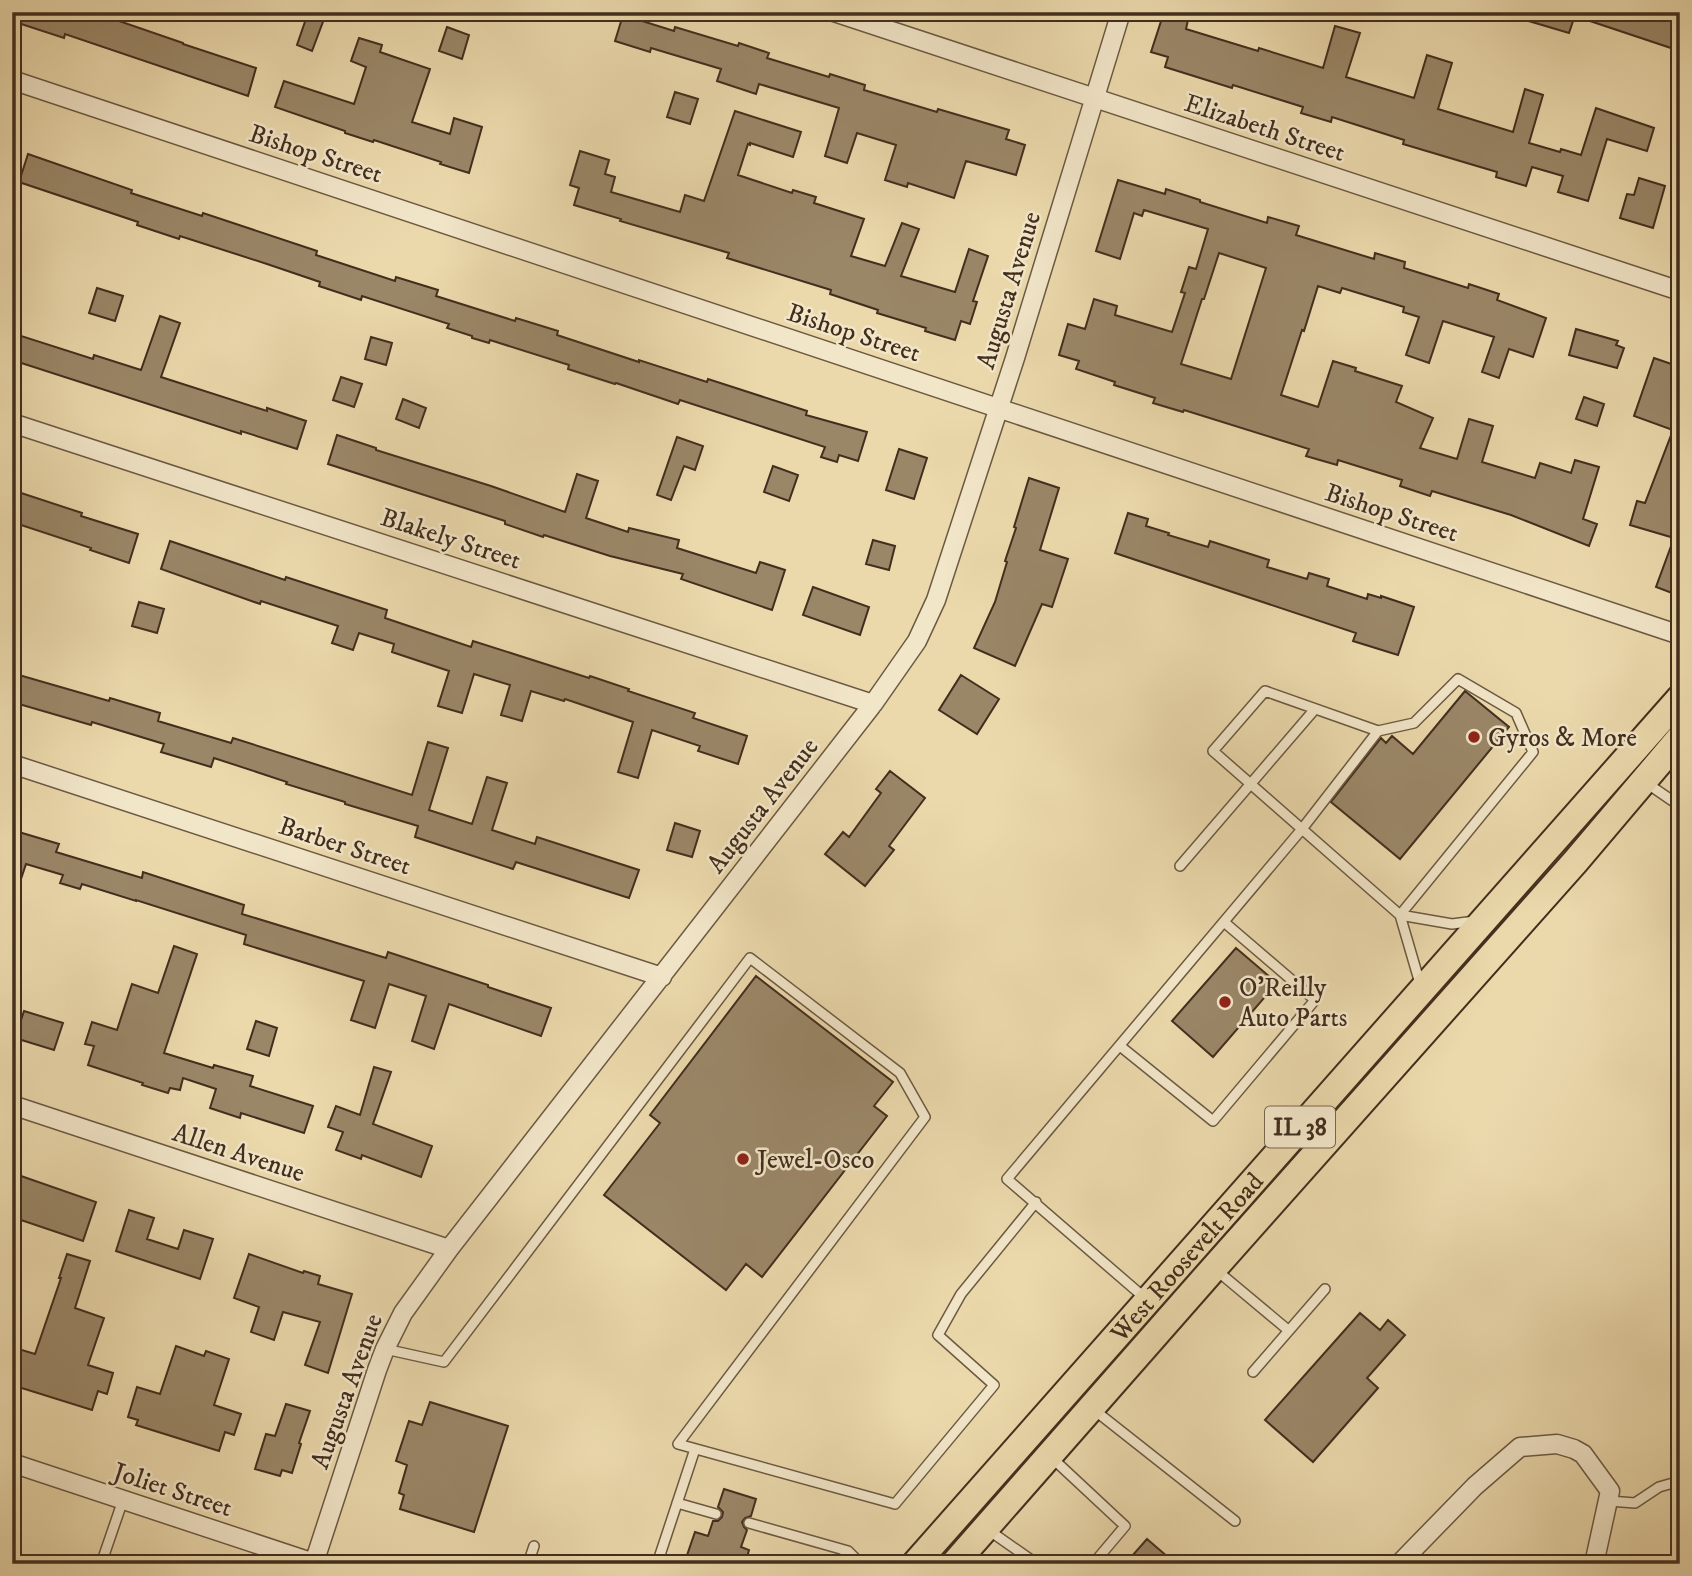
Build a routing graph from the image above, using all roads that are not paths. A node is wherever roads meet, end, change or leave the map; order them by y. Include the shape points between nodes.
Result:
1 (834, 12) edge
2 (1121, 12) edge
3 (12, 79) edge
4 (1095, 98) junction
5 (1680, 291) edge
6 (998, 408) junction
7 (12, 423) edge
8 (1680, 635) edge
9 (1680, 698) edge
10 (873, 704) junction
11 (1315, 709) junction
12 (1378, 731) junction
13 (1680, 738) edge
14 (12, 764) edge
15 (1644, 781) junction
16 (1251, 784) junction
17 (1680, 806) edge
18 (1302, 829) junction
19 (1180, 866) dead end
20 (1400, 915) junction
21 (1484, 919) junction
22 (1224, 922) junction
23 (662, 977) junction
24 (1422, 990) junction
25 (1120, 1046) junction
26 (12, 1105) edge
27 (1036, 1202) junction
28 (449, 1249) junction
29 (1214, 1268) junction
30 (1325, 1289) dead end
31 (1148, 1300) junction
32 (1288, 1331) junction
33 (385, 1349) junction
34 (1253, 1372) dead end
35 (1091, 1407) junction
36 (695, 1449) junction
37 (1049, 1455) junction
38 (12, 1463) edge
39 (1680, 1481) edge
40 (123, 1500) junction
41 (1609, 1501) junction
42 (677, 1503) junction
43 (716, 1514) dead end
44 (1235, 1521) dead end
45 (749, 1523) dead end
46 (985, 1528) junction
47 (534, 1546) dead end
48 (848, 1551) junction
49 (294, 1560) edge
50 (960, 1560) edge
51 (315, 1563) edge
52 (101, 1564) edge
53 (528, 1564) edge
54 (657, 1564) edge
55 (837, 1564) edge
56 (861, 1564) edge
57 (915, 1564) edge
58 (1037, 1564) edge
59 (1093, 1564) edge
60 (1399, 1564) edge
61 (1594, 1564) edge

1 - 4 street, Elizabeth Street
2 - 4 street, Augusta Avenue
3 - 6 street, Bishop Street
4 - 5 street, Elizabeth Street
4 - 6 street, Augusta Avenue
6 - 8 street, Bishop Street
6 - 10 street, Augusta Avenue via 936,600 917,641
7 - 10 street, Blakely Street
9 - 21 main road, West Roosevelt Road / IL 38
10 - 23 street, Augusta Avenue
11 - 12 lane
11 - 16 lane
11 - 16 lane via 1265,691 1213,751
12 - 18 lane
12 - 20 lane via 1414,723 1458,679 1516,713 1533,752
13 - 15 main road, West Roosevelt Road / IL 38
14 - 23 street, Barber Street
15 - 17 lane
15 - 29 main road, West Roosevelt Road / IL 38
16 - 18 lane
16 - 19 lane
18 - 20 lane
18 - 22 lane
20 - 21 lane via 1452,924
20 - 24 lane
21 - 24 main road, West Roosevelt Road / IL 38
22 - 25 lane
22 - 25 lane via 1315,1000 1213,1121
23 - 28 street, Augusta Avenue
24 - 31 main road, West Roosevelt Road / IL 38
25 - 27 lane via 1007,1179
26 - 28 street, Allen Avenue
27 - 31 lane
27 - 36 lane via 961,1294 938,1335 994,1385 895,1504
28 - 33 street, Augusta Avenue via 407,1306
29 - 32 lane
29 - 35 main road, West Roosevelt Road / IL 38
30 - 32 lane
31 - 57 main road, West Roosevelt Road / IL 38
32 - 34 lane
33 - 36 lane via 444,1362 750,958 900,1073 925,1117 678,1444
33 - 51 street, Augusta Avenue
35 - 37 main road, West Roosevelt Road / IL 38
35 - 44 lane
36 - 42 lane
37 - 46 main road, West Roosevelt Road / IL 38
37 - 59 lane via 1125,1526
38 - 40 street, Joliet Street
39 - 41 lane via 1659,1487 1635,1503
40 - 49 street, Joliet Street
40 - 52 lane
41 - 60 street via 1611,1491 1583,1454 1557,1444 1520,1447
41 - 61 street
42 - 43 lane
42 - 54 lane
45 - 48 lane
46 - 50 main road, West Roosevelt Road / IL 38
46 - 58 lane
47 - 53 lane
48 - 55 lane
48 - 56 lane
49 - 51 street, Joliet Street

